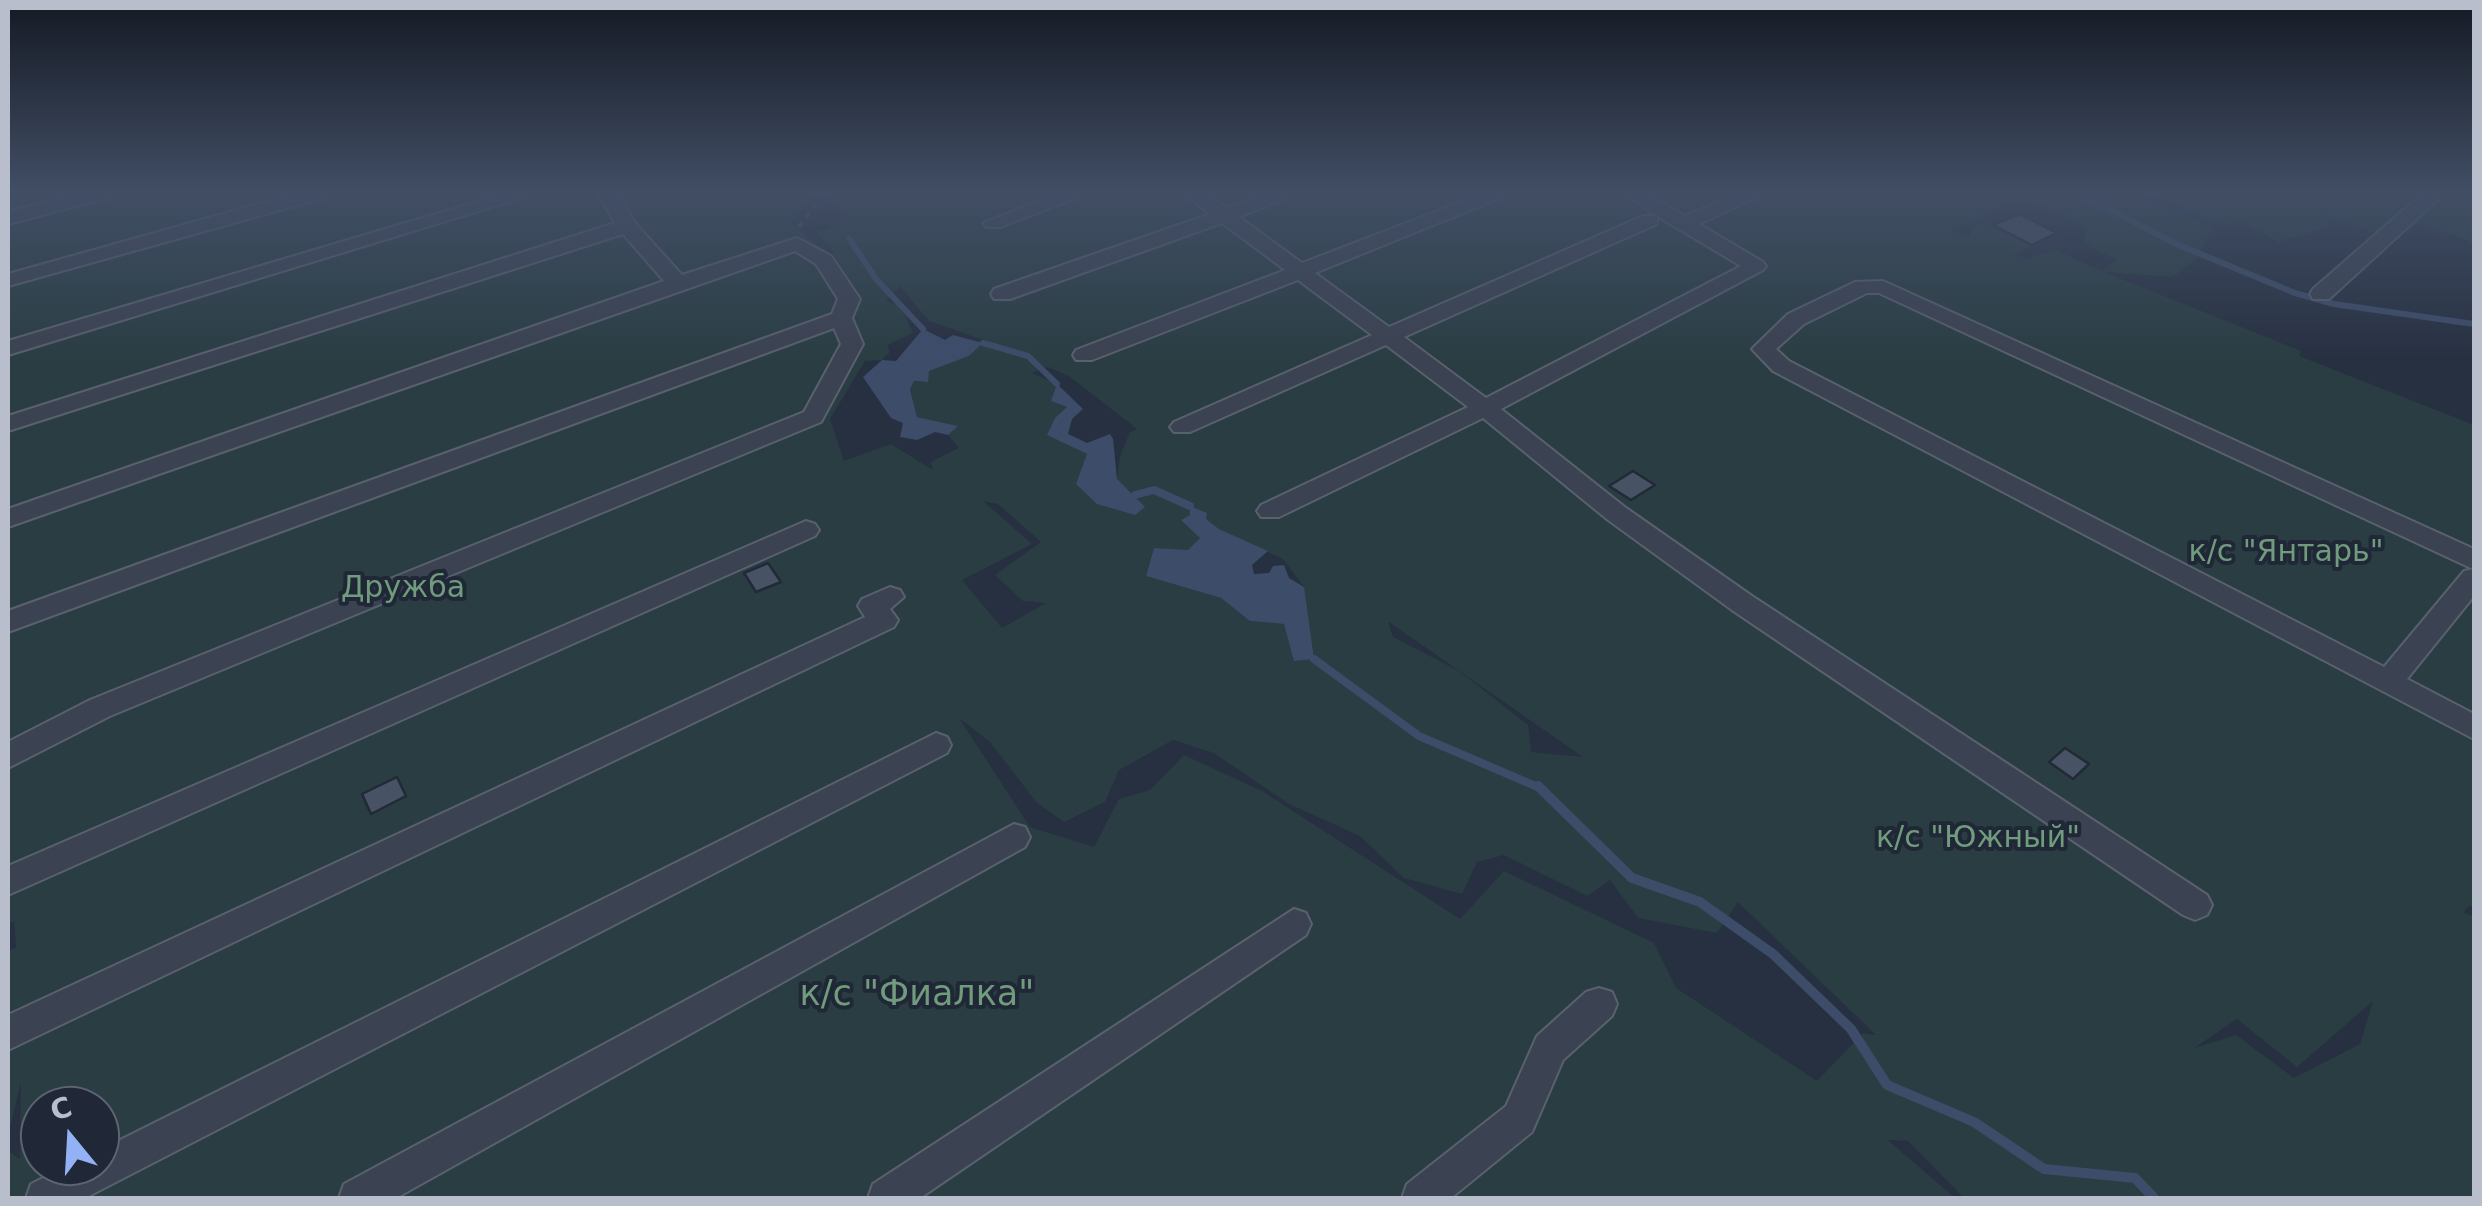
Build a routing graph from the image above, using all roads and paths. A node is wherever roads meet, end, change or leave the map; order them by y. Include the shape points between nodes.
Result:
1 (114, 250) edge
2 (335, 250) edge
3 (551, 250) edge
4 (649, 250) edge
5 (778, 250) edge
6 (808, 250) edge
7 (1127, 250) edge
8 (1272, 250) edge
9 (1351, 250) edge
10 (1582, 250) edge
11 (1730, 250) edge
12 (2370, 250) edge
13 (1299, 270) junction
14 (8, 280) edge
15 (678, 283) junction
16 (1002, 294) dead end
17 (2321, 294) dead end
18 (841, 318) junction
19 (1388, 336) junction
20 (8, 348) edge
21 (1084, 354) dead end
22 (1486, 408) junction
23 (8, 424) edge
24 (1182, 427) dead end
25 (1270, 511) dead end
26 (8, 518) edge
27 (806, 530) dead end
28 (2474, 560) edge
29 (2474, 578) edge
30 (890, 597) dead end
31 (8, 622) edge
32 (2388, 682) junction
33 (2474, 727) edge
34 (936, 745) dead end
35 (8, 756) edge
36 (1014, 837) dead end
37 (9, 880) edge
38 (2195, 905) dead end
39 (1294, 924) dead end
40 (1599, 1004) dead end
41 (8, 1034) edge
42 (45, 1198) edge
43 (358, 1198) edge
44 (887, 1198) edge
45 (1421, 1198) edge

1 - 14 lane
2 - 20 lane
3 - 23 lane
4 - 15 lane
5 - 15 lane
6 - 18 lane via 824,260 849,299
7 - 16 lane
8 - 13 lane
9 - 13 lane
10 - 19 lane
11 - 22 lane via 1756,266
12 - 17 lane
13 - 19 lane
13 - 21 lane
15 - 26 lane
18 - 31 lane
18 - 35 lane via 852,344 813,416 100,708
19 - 22 lane
19 - 24 lane
22 - 25 lane
22 - 38 lane via 1742,603
27 - 37 lane
28 - 32 lane via 1884,287 1863,287 1796,319 1763,349 1781,366
29 - 32 lane
30 - 41 lane via 872,606 884,620
32 - 33 lane
34 - 42 lane
36 - 43 lane
39 - 44 lane
40 - 45 lane via 1550,1048 1519,1119

